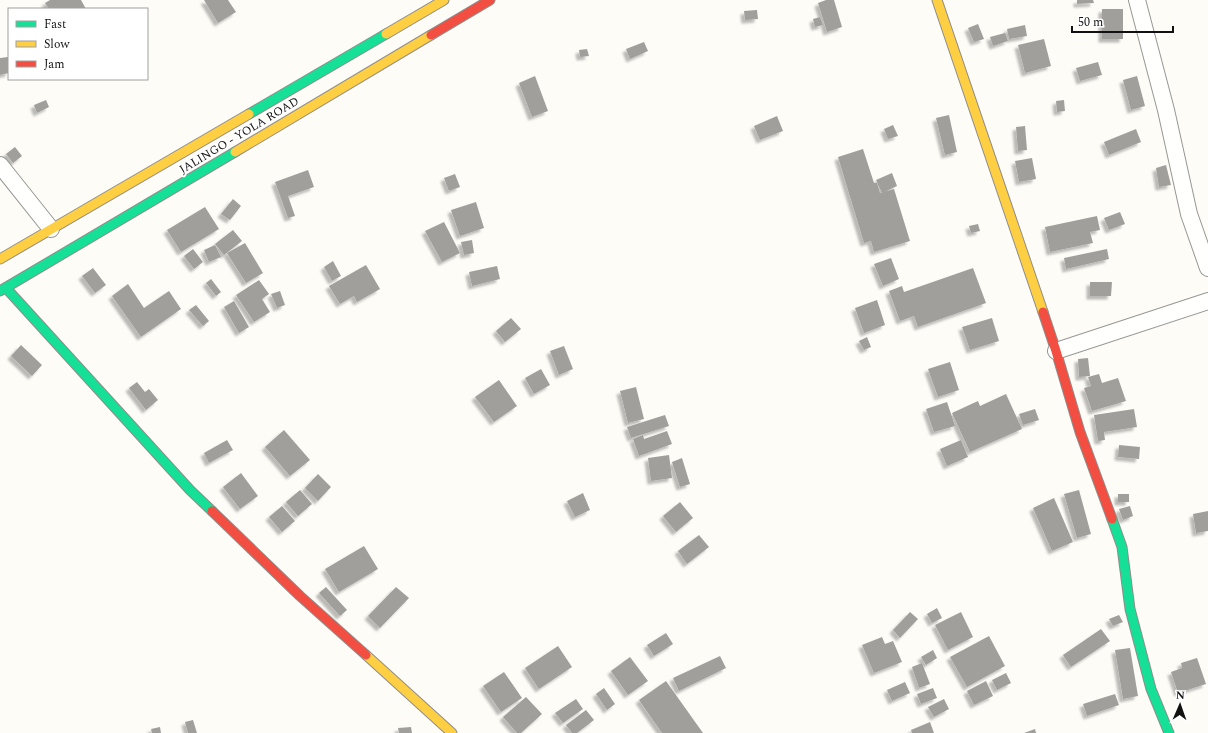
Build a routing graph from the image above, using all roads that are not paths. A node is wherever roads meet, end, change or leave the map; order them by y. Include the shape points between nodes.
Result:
1 (444, 0) edge
2 (490, 0) edge
3 (937, 0) edge
4 (1137, 0) edge
5 (0, 165) edge
6 (51, 229) junction
7 (0, 259) edge
8 (1208, 268) edge
9 (3, 289) edge
10 (1208, 301) edge
11 (1056, 351) junction
12 (452, 733) edge
13 (1169, 733) edge

1 - 6 main road
2 - 9 main road, JALINGO - YOLA ROAD
3 - 11 main road
4 - 8 street via 1164,102 1189,214
5 - 6 street
6 - 7 main road
9 - 12 main road via 190,490 300,596
10 - 11 street
11 - 13 main road via 1080,432 1122,546 1130,609 1151,689

